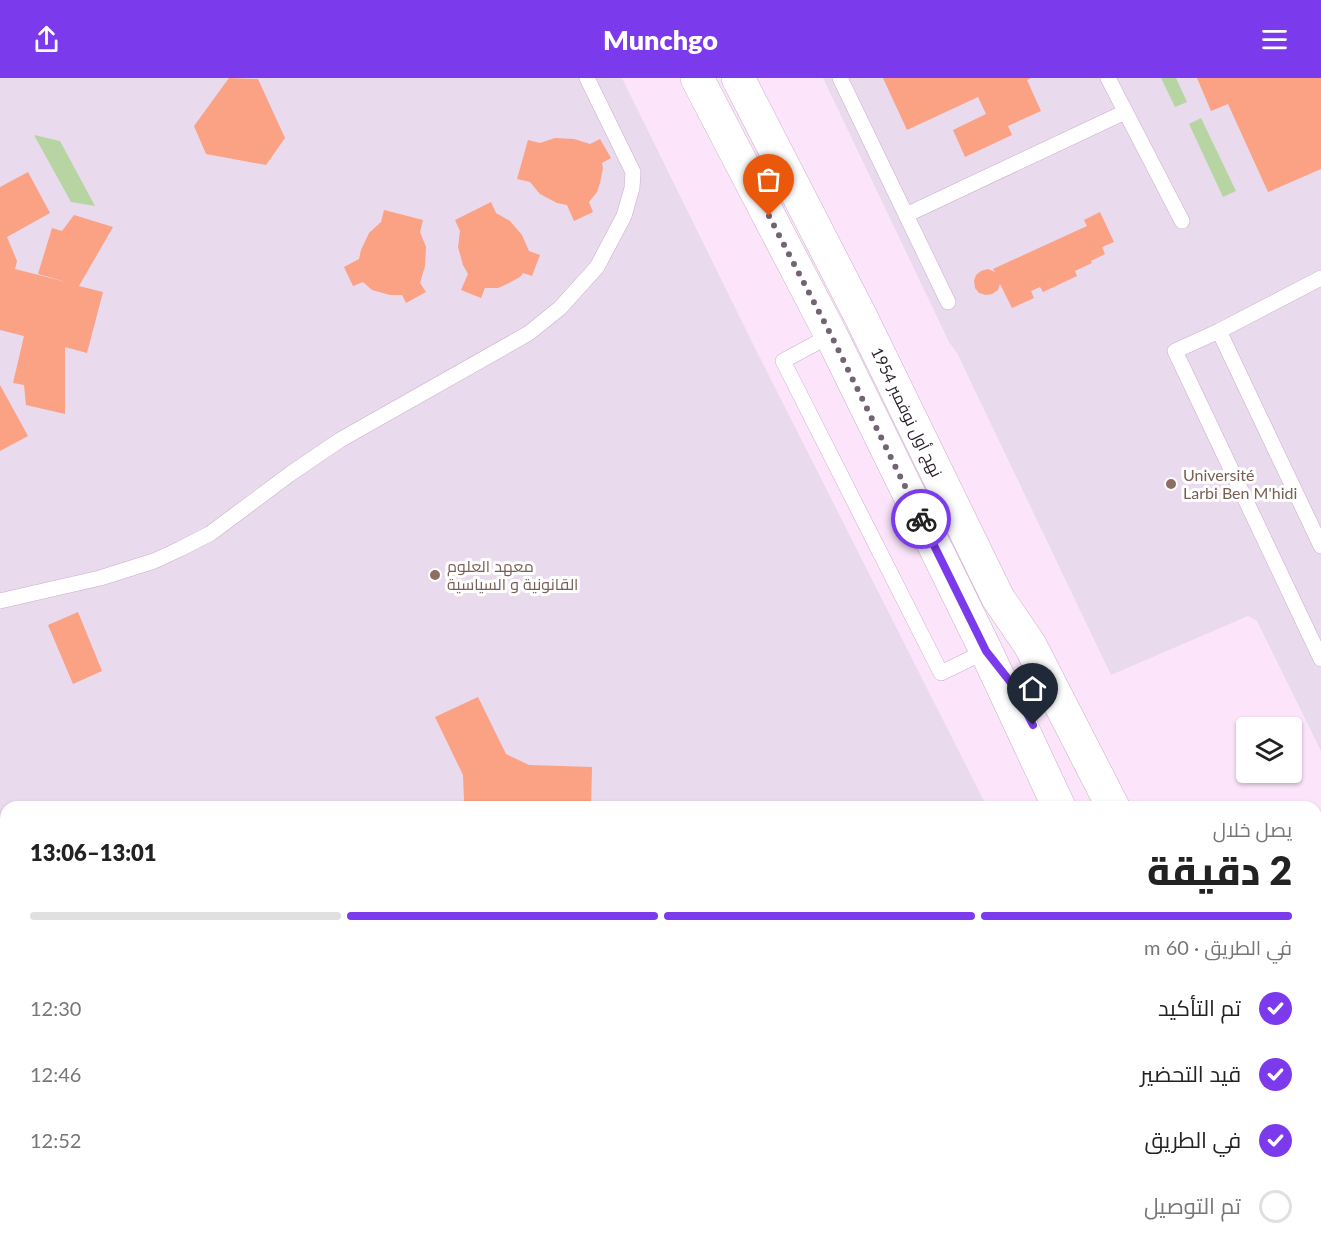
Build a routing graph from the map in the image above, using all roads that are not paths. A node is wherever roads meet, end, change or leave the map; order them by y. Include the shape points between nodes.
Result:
1 (588, 78) edge
2 (698, 78) edge
3 (738, 78) edge
4 (840, 78) edge
5 (1108, 78) edge
6 (1125, 112) junction
7 (906, 215) junction
8 (1182, 221) dead end
9 (1321, 278) edge
10 (948, 302) dead end
11 (1218, 331) junction
12 (831, 335) junction
13 (1321, 546) edge
14 (998, 598) junction
15 (0, 601) edge
16 (986, 651) junction
17 (1321, 659) edge
18 (1056, 801) edge
19 (1072, 801) edge
20 (1096, 801) edge
21 (1110, 801) edge

1 - 15 lane via 633,172 632,188 624,216 597,267 560,308 529,333 340,440 211,533 154,561
2 - 12 main road, نهج أول نوفمبر 1954
3 - 14 main road, نهج أول نوفمبر 1954 via 861,317
4 - 7 lane
5 - 6 lane
6 - 7 lane
6 - 8 lane
7 - 10 lane
9 - 11 lane
11 - 13 lane
11 - 17 lane via 1175,351
12 - 16 main road, نهج أول نوفمبر 1954
12 - 16 lane via 783,361 941,673
14 - 20 main road
14 - 21 main road, نهج أول نوفمبر 1954 via 1030,645
16 - 18 main road, نهج أول نوفمبر 1954
16 - 19 main road via 1012,684

